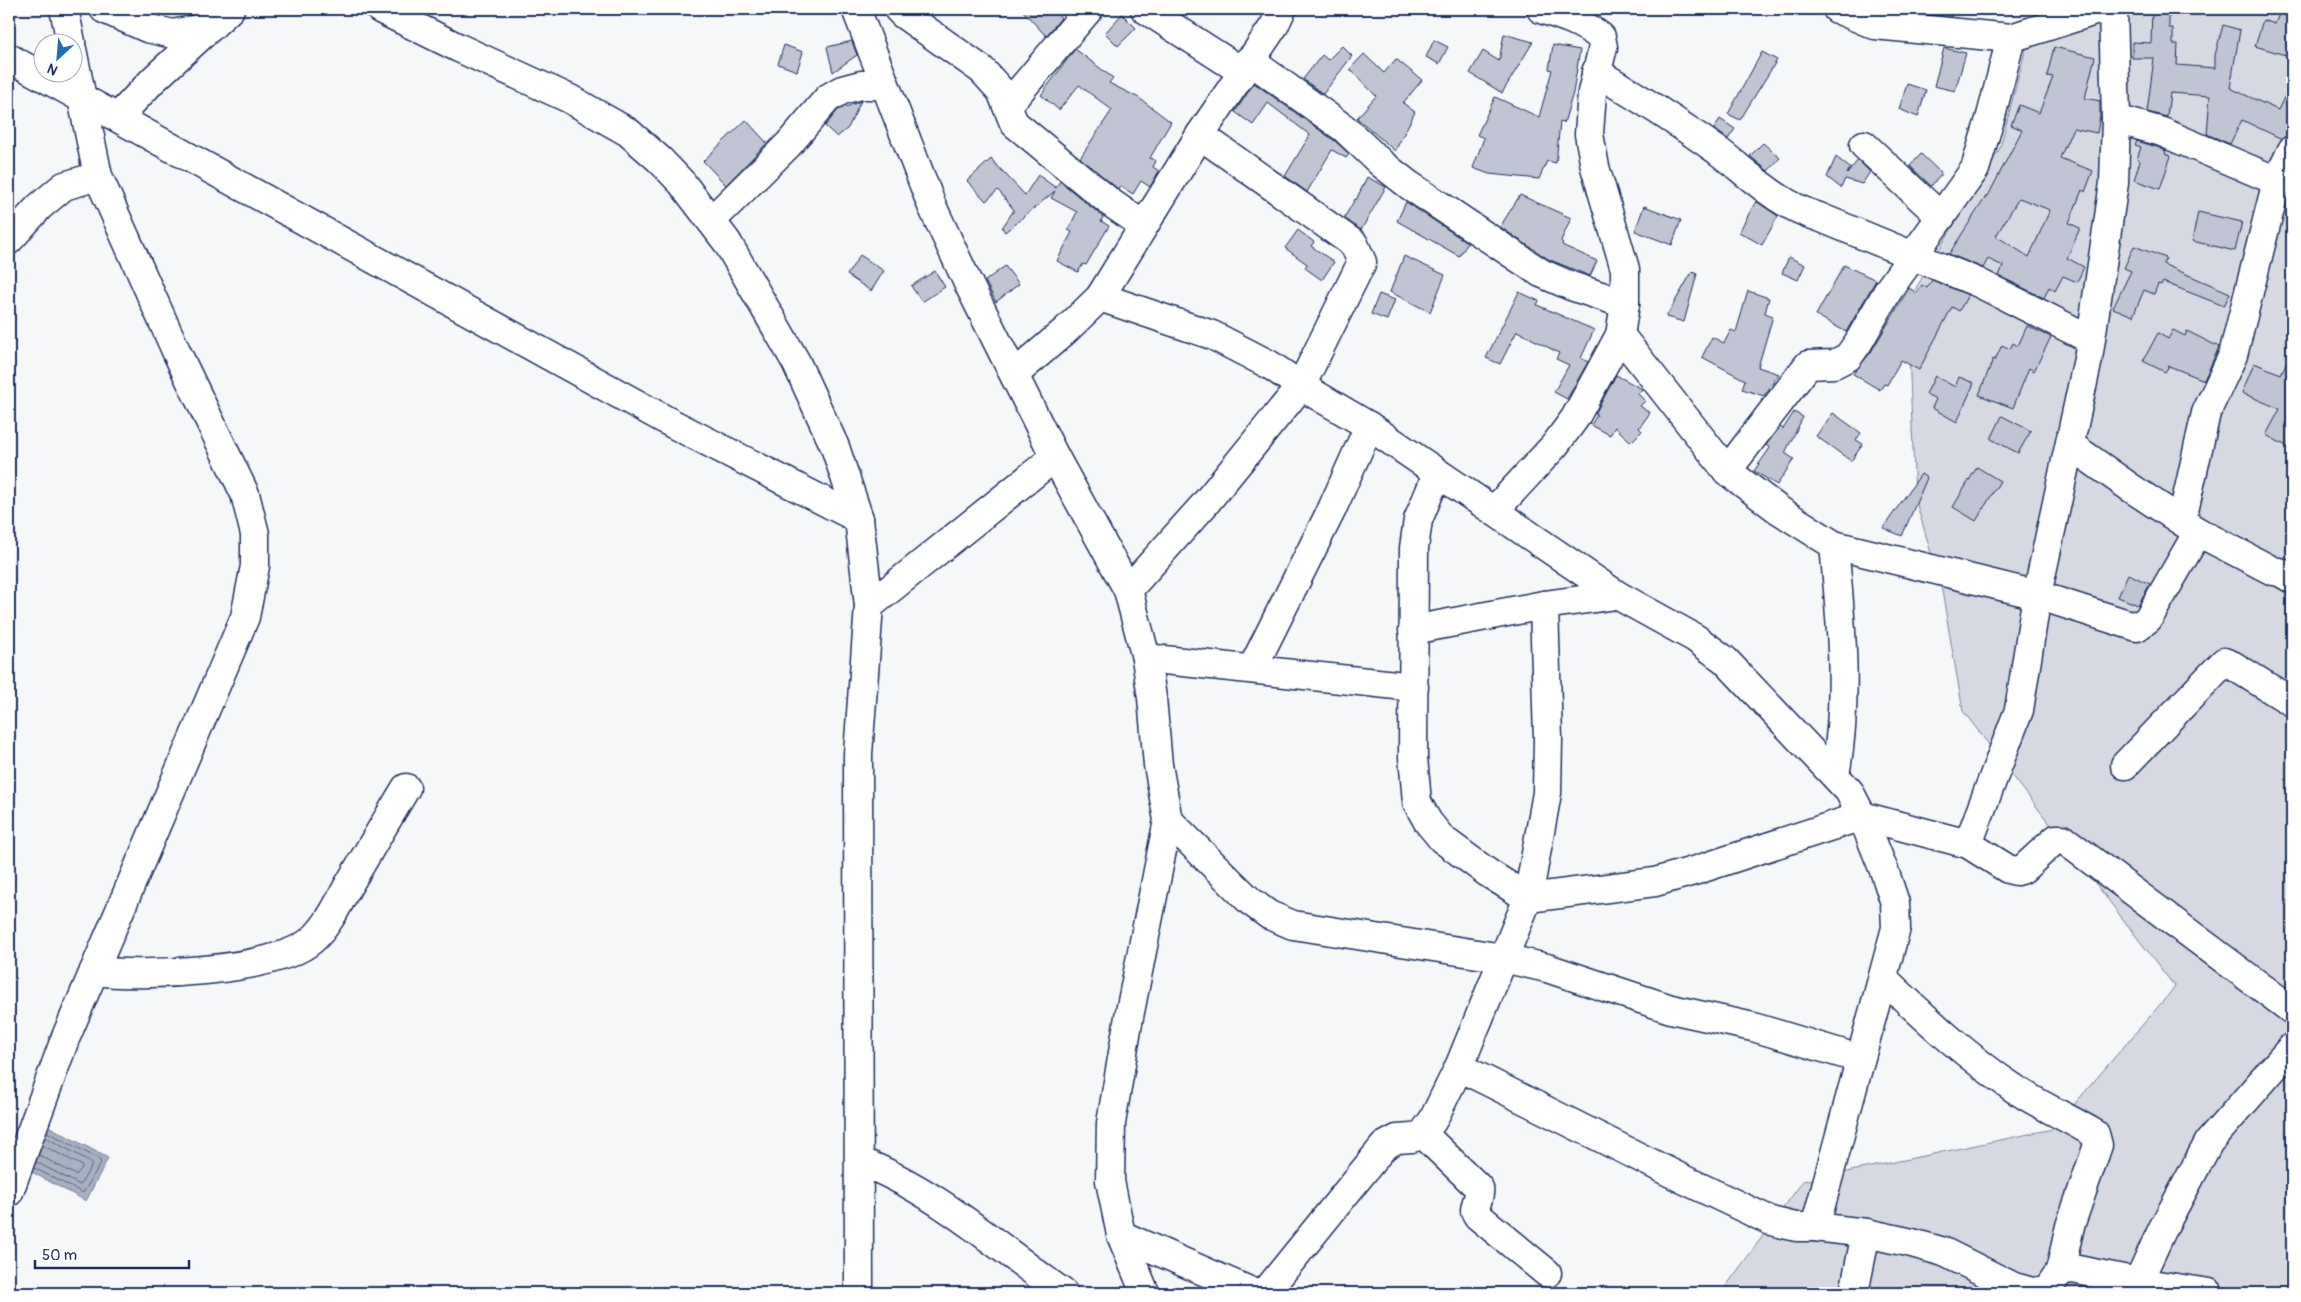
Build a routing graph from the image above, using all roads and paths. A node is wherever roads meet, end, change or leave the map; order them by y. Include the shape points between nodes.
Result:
1 (64, 9) edge
2 (104, 9) edge
3 (380, 9) edge
4 (856, 9) edge
5 (898, 9) edge
6 (1089, 9) edge
7 (1145, 9) edge
8 (1282, 9) edge
9 (1837, 9) edge
10 (2101, 9) edge
11 (2113, 9) edge
12 (1554, 11) edge
13 (221, 17) edge
14 (69, 32) edge
15 (2011, 38) junction
16 (9, 58) edge
17 (1246, 66) junction
18 (1596, 72) junction
19 (79, 82) edge
20 (884, 85) junction
21 (82, 98) junction
22 (1007, 106) junction
23 (118, 117) junction
24 (2116, 119) junction
25 (1200, 135) junction
26 (1864, 145) dead end
27 (2292, 150) edge
28 (98, 176) junction
29 (2277, 181) junction
30 (1941, 217) junction
31 (711, 221) junction
32 (1143, 225) junction
33 (9, 240) edge
34 (1912, 257) junction
35 (1100, 297) junction
36 (1625, 304) junction
37 (1620, 335) junction
38 (2090, 339) junction
39 (1015, 374) junction
40 (1301, 386) junction
41 (1369, 426) junction
42 (2070, 445) junction
43 (1054, 457) junction
44 (1727, 471) junction
45 (1437, 474) junction
46 (1494, 511) junction
47 (859, 520) junction
48 (2190, 526) junction
49 (1834, 545) junction
50 (2288, 569) edge
51 (1128, 590) junction
52 (1617, 595) junction
53 (2037, 595) junction
54 (1544, 605) junction
55 (869, 606) junction
56 (1413, 630) junction
57 (1146, 658) junction
58 (1252, 670) junction
59 (1414, 688) junction
60 (2292, 702) edge
61 (2125, 766) dead end
62 (1835, 775) junction
63 (406, 788) dead end
64 (1862, 816) junction
65 (1168, 820) junction
66 (1968, 844) junction
67 (1528, 898) junction
68 (1503, 958) junction
69 (94, 971) junction
70 (1884, 979) junction
71 (2292, 1010) edge
72 (2292, 1047) edge
73 (1860, 1059) junction
74 (1459, 1067) junction
75 (1423, 1134) junction
76 (858, 1161) junction
77 (9, 1192) edge
78 (1815, 1227) junction
79 (1866, 1233) junction
80 (1121, 1235) junction
81 (2060, 1271) junction
82 (1547, 1273) dead end
83 (2138, 1282) junction
84 (860, 1292) edge
85 (1063, 1293) edge
86 (1145, 1293) edge
87 (1254, 1293) edge
88 (1265, 1293) edge
89 (1854, 1293) edge
90 (2209, 1293) edge

1 - 14 street
2 - 13 street via 146,28 173,34
3 - 31 street via 562,95 628,132 682,183
4 - 20 street
5 - 22 street via 982,70 1001,91
6 - 22 street
7 - 17 street
8 - 17 street
9 - 15 street via 1875,26
10 - 15 street
11 - 24 street
12 - 18 street via 1601,37
13 - 23 street
15 - 30 street via 1975,169
16 - 21 street
17 - 25 street
17 - 36 street via 1345,129 1409,185 1541,273
18 - 34 street via 1663,113 1798,211
18 - 36 street via 1589,134 1595,167 1625,269
19 - 21 street
20 - 31 street via 861,84 828,98 788,145
20 - 39 street via 932,206
21 - 23 street
21 - 28 street
22 - 32 street via 1014,123 1046,151
23 - 47 street via 673,424
24 - 29 street via 2162,132
24 - 38 street via 2114,184
25 - 32 street
25 - 40 street via 1354,244 1362,262
26 - 30 street
27 - 29 street
28 - 33 street via 64,186 39,207
28 - 69 street via 245,494 255,534 255,566 245,617
29 - 48 street via 2233,355 2206,412
30 - 34 street
31 - 47 street via 727,242 796,362 835,447
32 - 35 street
34 - 38 street via 1979,283
34 - 44 street via 1888,289 1848,357 1834,364 1808,365
35 - 39 street
35 - 40 street via 1212,335 1270,365
36 - 37 street
37 - 44 street
37 - 46 street via 1575,418 1555,445
38 - 42 street
39 - 43 street
40 - 41 street
40 - 51 street via 1204,505
41 - 45 street
41 - 58 street via 1332,509
42 - 48 street
42 - 53 street
43 - 51 street
43 - 55 street
44 - 49 street
45 - 46 street
45 - 56 street via 1418,520 1415,539
46 - 52 street
47 - 55 street
48 - 50 street via 2273,571
48 - 53 street via 2148,619 2137,627
49 - 53 street
49 - 62 street via 1843,637 1840,747
51 - 57 street
52 - 54 street
52 - 62 street via 1687,633 1725,660
53 - 66 street via 2019,710
54 - 56 street
54 - 67 street via 1547,793
55 - 76 street via 858,754
56 - 59 street
57 - 58 street
57 - 65 street via 1158,765
58 - 59 street
59 - 67 street via 1412,757 1420,809 1442,839
60 - 61 street via 2224,662
62 - 64 street
63 - 69 street via 330,918 312,940 291,953 264,962 146,974
64 - 66 street
64 - 67 street via 1656,882
64 - 70 street via 1895,903 1896,928
65 - 68 street via 1250,901 1269,915 1293,925
65 - 80 street via 1111,1123 1110,1181
66 - 71 street via 2016,870 2023,869 2056,839 2063,839
67 - 68 street
68 - 73 street via 1547,968 1671,1009 1753,1028
68 - 74 street
69 - 77 street via 65,1039
70 - 73 street
70 - 81 street via 1975,1060 2017,1090 2095,1134 2098,1146 2070,1226
72 - 83 street via 2209,1142 2162,1228
73 - 78 street
74 - 75 street
74 - 78 street via 1771,1221 1796,1227
75 - 82 street via 1479,1188 1474,1211 1478,1216
75 - 88 street via 1398,1139 1384,1146
76 - 84 street
76 - 85 street via 900,1179 959,1217
78 - 79 street
79 - 81 street via 1944,1252 2014,1287 2032,1292 2047,1290
79 - 89 street
80 - 86 street
80 - 87 street
81 - 83 street via 2073,1269
83 - 90 street

